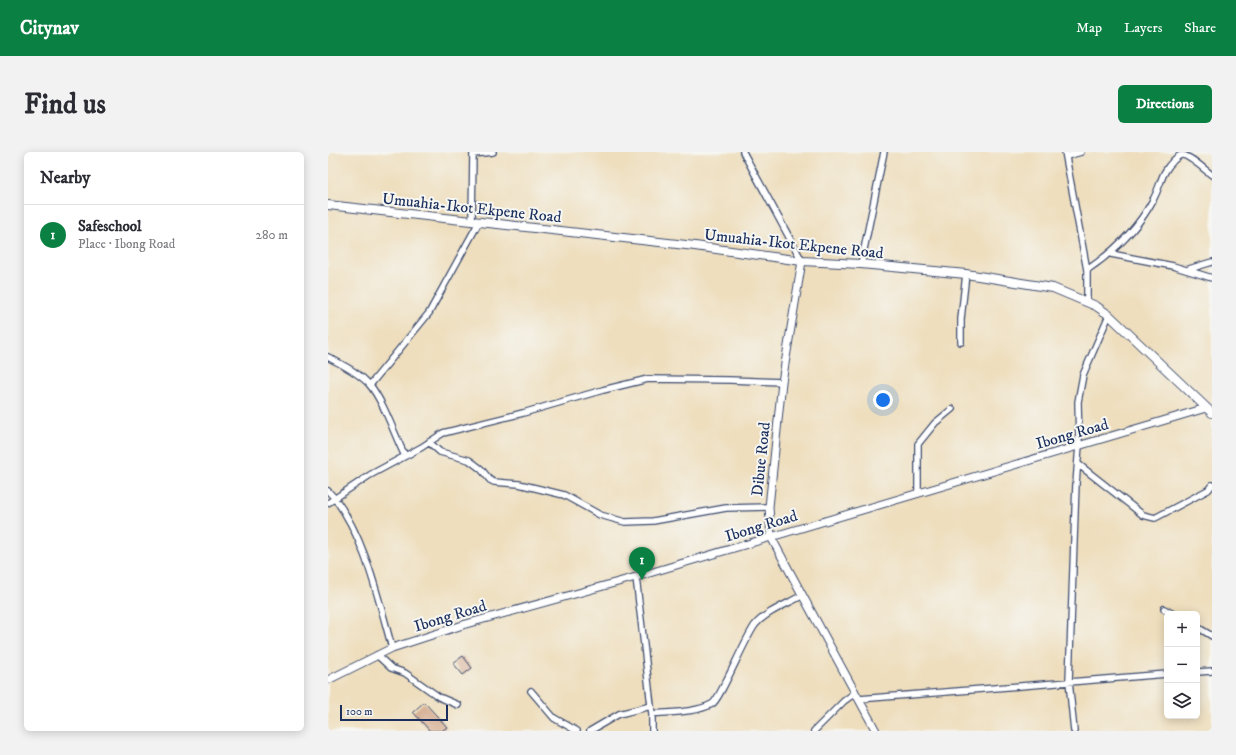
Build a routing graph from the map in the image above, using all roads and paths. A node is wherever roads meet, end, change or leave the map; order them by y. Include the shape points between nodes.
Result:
1 (493, 152) edge
2 (743, 152) edge
3 (884, 152) edge
4 (1081, 152) edge
5 (473, 153) edge
6 (1066, 154) edge
7 (1179, 154) edge
8 (1212, 175) edge
9 (328, 205) edge
10 (476, 222) junction
11 (1110, 254) junction
12 (802, 261) junction
13 (1212, 262) edge
14 (861, 264) junction
15 (1206, 264) junction
16 (1188, 269) junction
17 (1087, 270) junction
18 (966, 274) junction
19 (1206, 276) junction
20 (1212, 278) edge
21 (1087, 302) junction
22 (1109, 315) junction
23 (961, 342) dead end
24 (328, 356) edge
25 (782, 382) junction
26 (370, 385) junction
27 (952, 409) dead end
28 (1209, 410) edge
29 (429, 442) junction
30 (1079, 445) junction
31 (405, 456) junction
32 (1078, 464) junction
33 (1212, 485) edge
34 (328, 491) edge
35 (918, 493) junction
36 (335, 498) junction
37 (328, 502) edge
38 (769, 507) junction
39 (771, 537) junction
40 (636, 577) junction
41 (801, 596) junction
42 (1164, 609) dead end
43 (1168, 611) edge
44 (1200, 629) edge
45 (1212, 636) edge
46 (392, 648) junction
47 (376, 654) junction
48 (1212, 671) edge
49 (1200, 672) edge
50 (1164, 674) edge
51 (328, 680) edge
52 (1069, 681) junction
53 (531, 692) dead end
54 (857, 696) junction
55 (458, 705) dead end
56 (651, 706) junction
57 (652, 714) junction
58 (577, 731) edge
59 (590, 731) edge
60 (652, 731) edge
61 (814, 731) edge
62 (876, 731) edge
63 (1074, 731) edge

1 - 5 street
2 - 12 street
3 - 14 street
4 - 6 street
5 - 10 street
6 - 17 street
7 - 8 street
7 - 11 street via 1164,171 1152,202 1122,244
9 - 10 main road, Umuahia-Ikot Ekpene Road
10 - 12 main road, Umuahia-Ikot Ekpene Road via 695,246
10 - 26 street via 429,313
11 - 16 street
11 - 17 street
12 - 14 main road, Umuahia-Ikot Ekpene Road
12 - 25 street, Dibue Road
13 - 15 street
14 - 18 main road, Umuahia-Ikot Ekpene Road
15 - 16 street
15 - 19 street
16 - 19 street
17 - 21 street
18 - 21 main road, Umuahia-Ikot Ekpene Road via 1053,288
18 - 23 street
19 - 20 street
21 - 22 main road, Umuahia-Ikot Ekpene Road
22 - 28 main road, Umuahia-Ikot Ekpene Road
22 - 30 street via 1081,384 1078,402
24 - 26 street via 358,374
25 - 29 street via 648,379 443,433
25 - 38 street, Dibue Road
26 - 31 street
27 - 35 street via 935,423 918,444
28 - 30 street, Ibong Road
29 - 31 street
29 - 38 street via 440,452 469,460 494,482 519,484 564,495 600,515 626,522 653,521 726,508
30 - 32 street
30 - 35 street, Ibong Road
31 - 36 street
32 - 33 street via 1143,516 1150,518 1202,494
32 - 52 street
34 - 36 street
35 - 39 street, Ibong Road
36 - 37 street
36 - 46 street via 363,552
38 - 39 street, Dibue Road
39 - 40 street, Ibong Road
39 - 41 street, Dibue Road
40 - 46 street, Ibong Road via 466,624
40 - 56 street
41 - 54 street, Dibue Road
41 - 57 street via 757,624 743,644 717,700 701,708
42 - 43 street
44 - 45 street
46 - 47 street, Ibong Road
47 - 51 street, Ibong Road
47 - 55 street via 391,668 405,673 439,697
48 - 49 street
50 - 52 street
52 - 54 street
52 - 63 street
53 - 58 street via 554,718
54 - 61 street via 844,701
54 - 62 street, Dibue Road
56 - 57 street
56 - 59 street via 619,714
57 - 60 street

